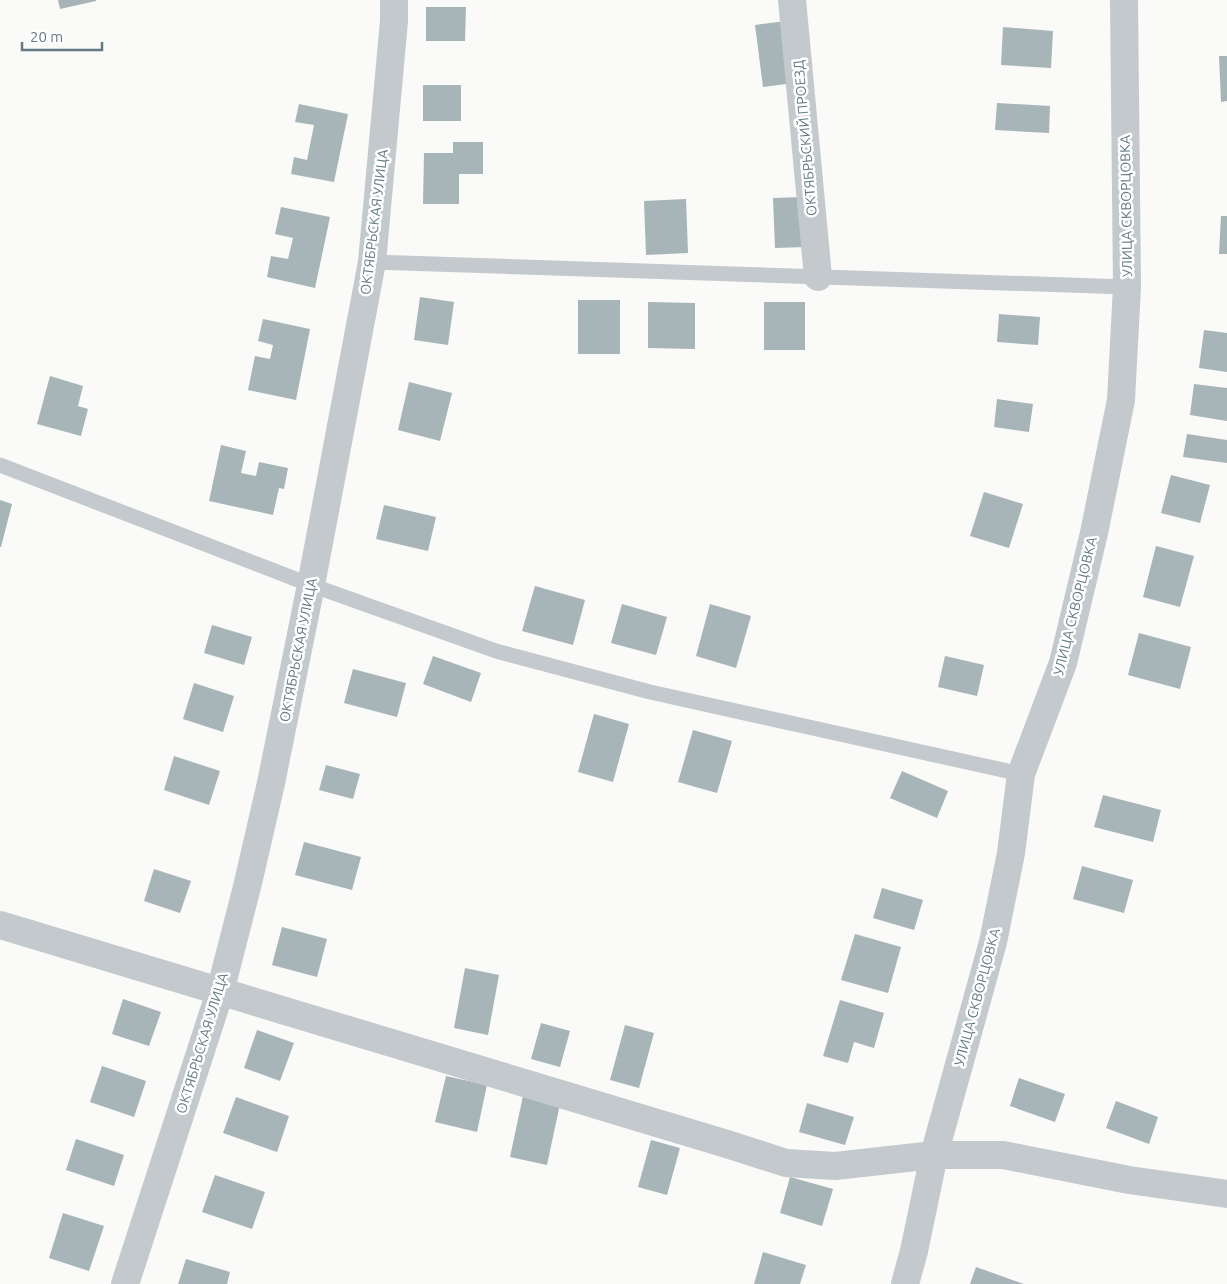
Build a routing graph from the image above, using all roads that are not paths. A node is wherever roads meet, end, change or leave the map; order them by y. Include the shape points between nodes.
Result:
1 (394, 0) edge
2 (792, 0) edge
3 (1124, 0) edge
4 (372, 262) junction
5 (818, 276) junction
6 (1127, 287) junction
7 (0, 465) edge
8 (311, 585) junction
9 (1021, 774) junction
10 (0, 925) edge
11 (220, 992) junction
12 (934, 1156) junction
13 (1227, 1194) edge
14 (125, 1284) edge
15 (905, 1284) edge

1 - 4 street, ОКТЯБРЬСКАЯ УЛИЦА
2 - 5 street, ОКТЯБРЬСКИЙ ПРОЕЗД
3 - 6 street, УЛИЦА СКВОРЦОВКА
4 - 5 lane
4 - 8 street, ОКТЯБРЬСКАЯ УЛИЦА
5 - 6 lane
6 - 9 street, УЛИЦА СКВОРЦОВКА via 1121,400 1094,534 1063,663
7 - 8 lane
8 - 9 lane via 496,651 650,692
8 - 11 street, ОКТЯБРЬСКАЯ УЛИЦА via 248,887
9 - 12 street, УЛИЦА СКВОРЦОВКА via 1011,853 993,942
10 - 11 street
11 - 12 street via 786,1164 835,1166
11 - 14 street, ОКТЯБРЬСКАЯ УЛИЦА
12 - 13 street via 1003,1155 1129,1180
12 - 15 street, УЛИЦА СКВОРЦОВКА

